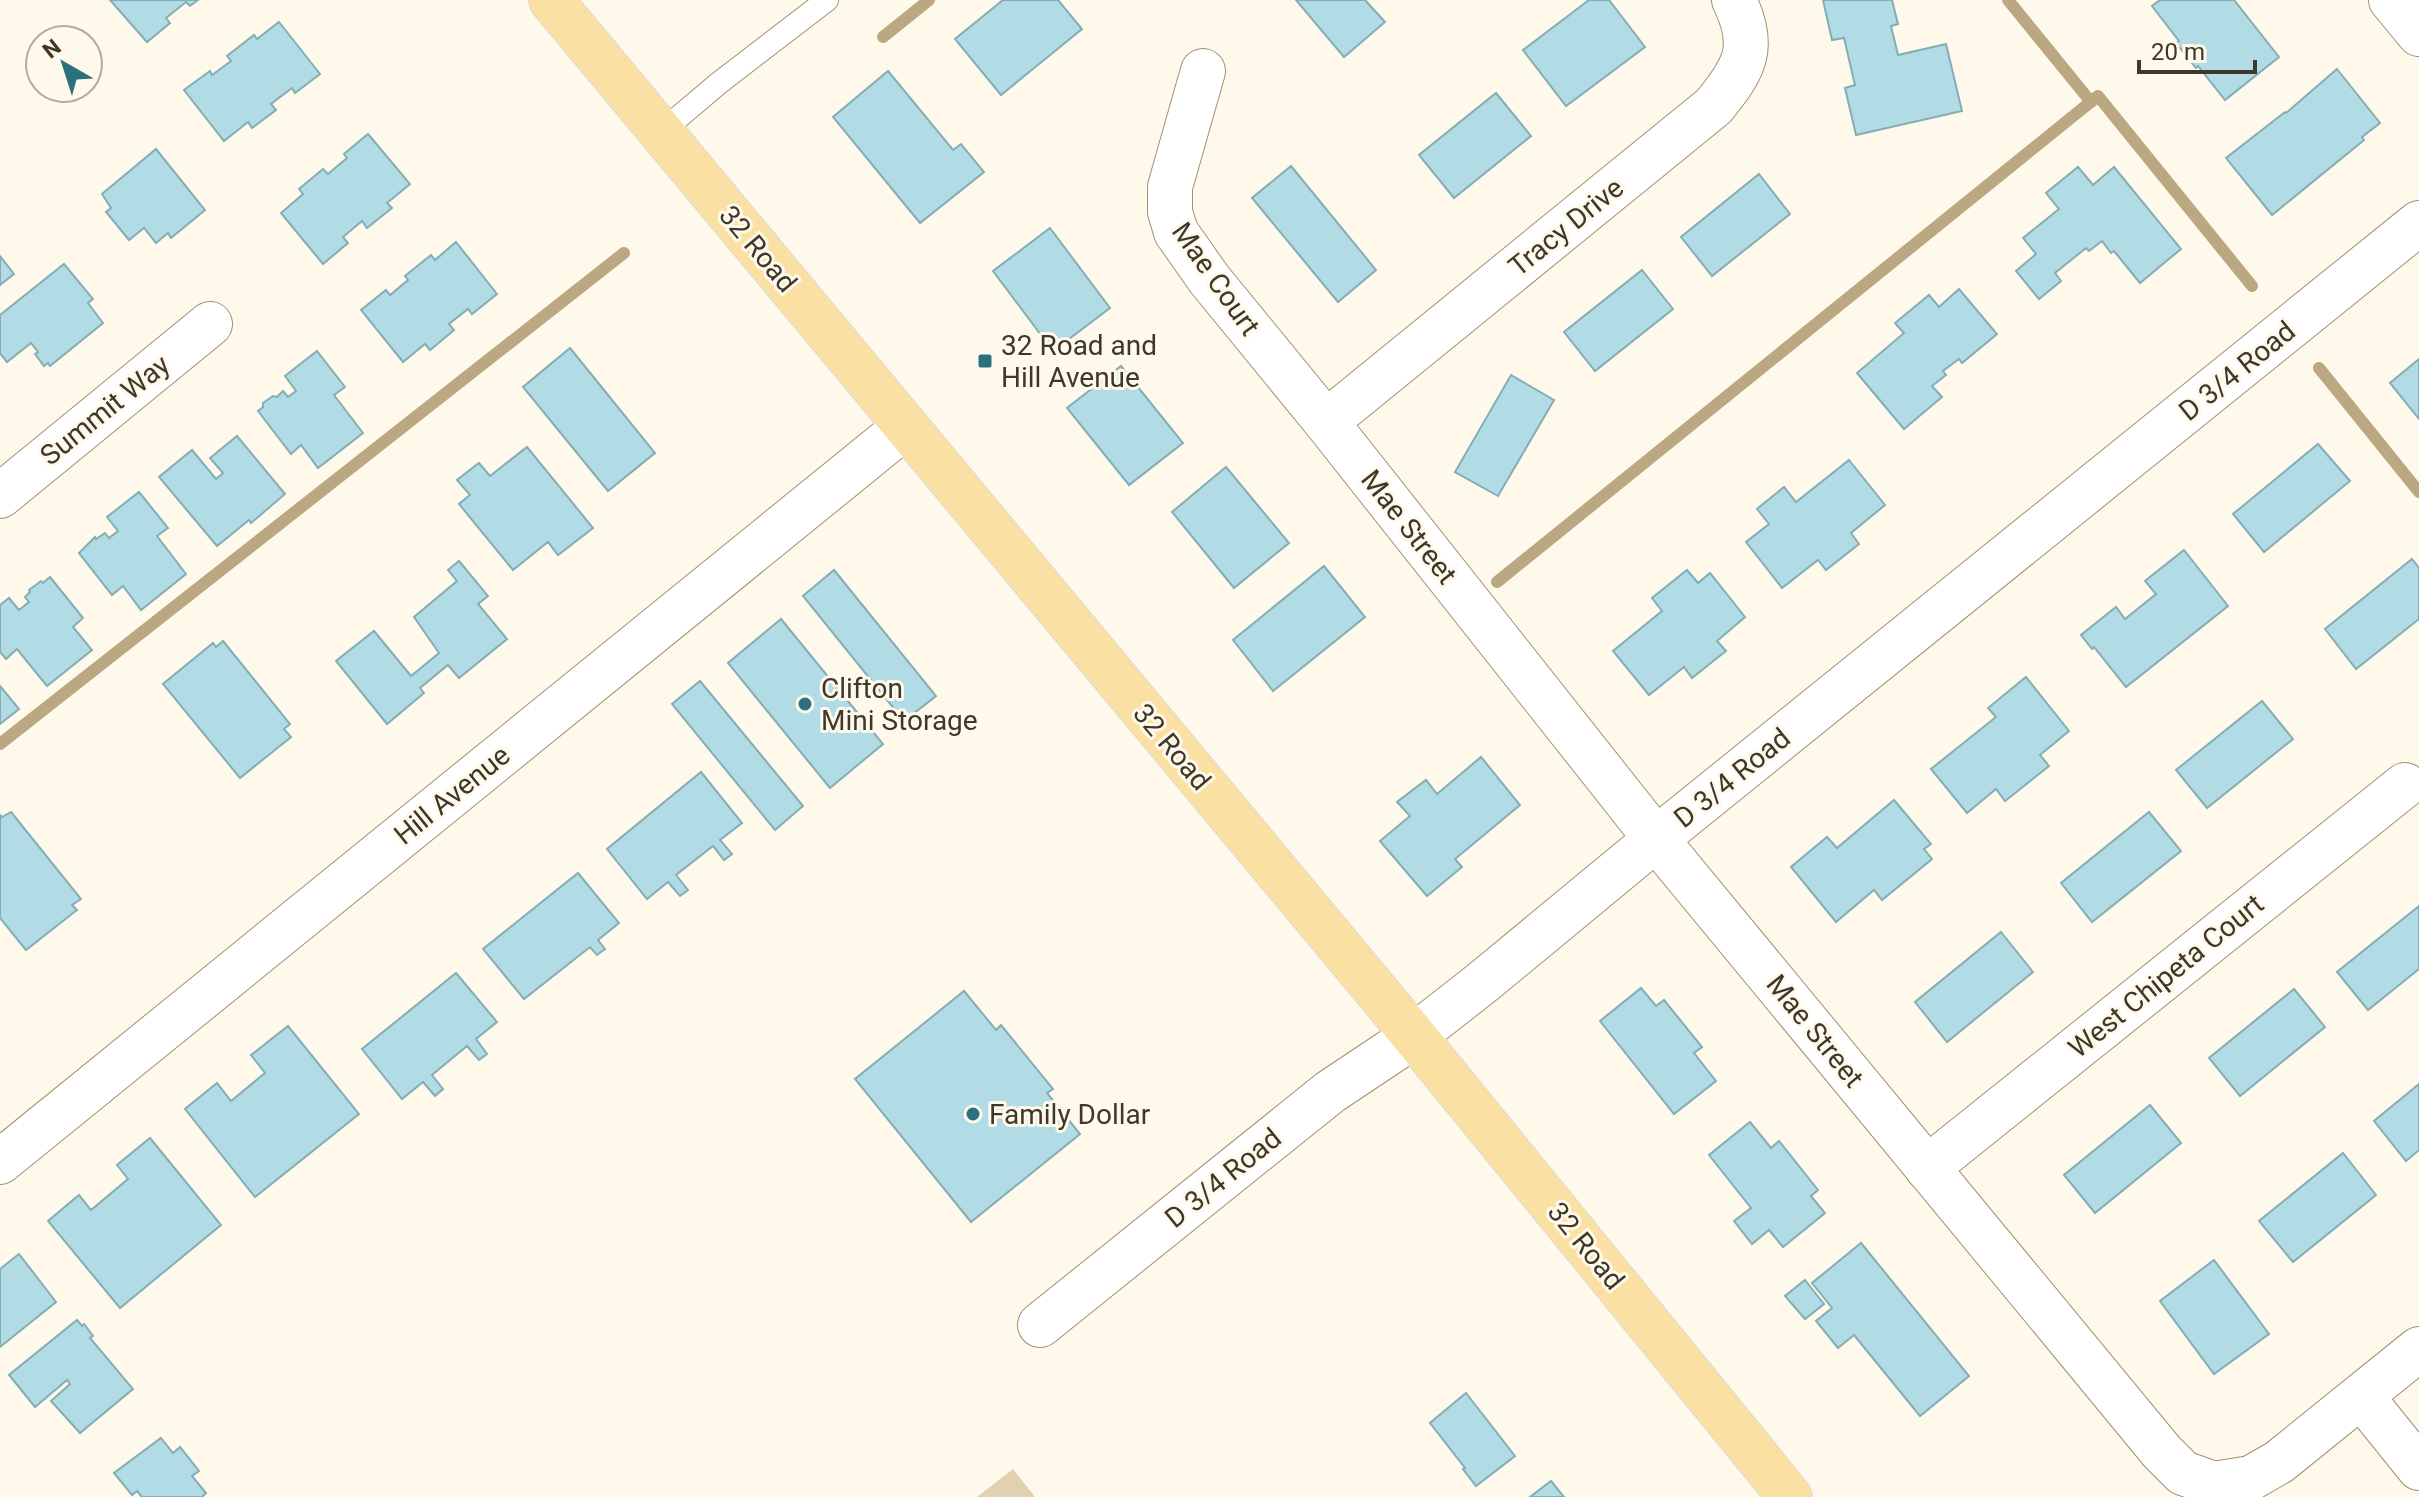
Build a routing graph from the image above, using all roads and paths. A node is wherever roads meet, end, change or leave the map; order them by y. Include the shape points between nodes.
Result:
1 (551, 0) edge
2 (827, 0) edge
3 (1734, 0) edge
4 (2391, 0) edge
5 (2419, 34) edge
6 (1203, 71) dead end
7 (661, 132) junction
8 (2419, 223) edge
9 (210, 324) dead end
10 (1326, 422) junction
11 (905, 427) junction
12 (3, 488) edge
13 (2405, 785) dead end
14 (1656, 839) junction
15 (1414, 1036) junction
16 (0, 1162) edge
17 (1927, 1168) junction
18 (1040, 1325) dead end
19 (2419, 1349) edge
20 (2361, 1396) junction
21 (2419, 1468) edge
22 (1790, 1497) edge

1 - 7 main road, 32 Road
2 - 7 lane
3 - 10 street, Tracy Drive via 1745,25 1747,52 1736,80 1714,106
4 - 5 street
6 - 10 street, Mae Court via 1170,187 1176,232
7 - 11 main road, 32 Road
8 - 14 street, D 3/4 Road
9 - 12 street, Summit Way
10 - 14 street, Mae Street
11 - 15 main road, 32 Road
11 - 16 street, Hill Avenue
13 - 17 street, West Chipeta Court
14 - 15 street, D 3/4 Road
14 - 17 street, Mae Street
15 - 18 street, D 3/4 Road via 1330,1092
15 - 22 main road, 32 Road
17 - 20 street, Mae Street via 2183,1473 2214,1484 2251,1478
19 - 20 street, Mae Street
20 - 21 street

